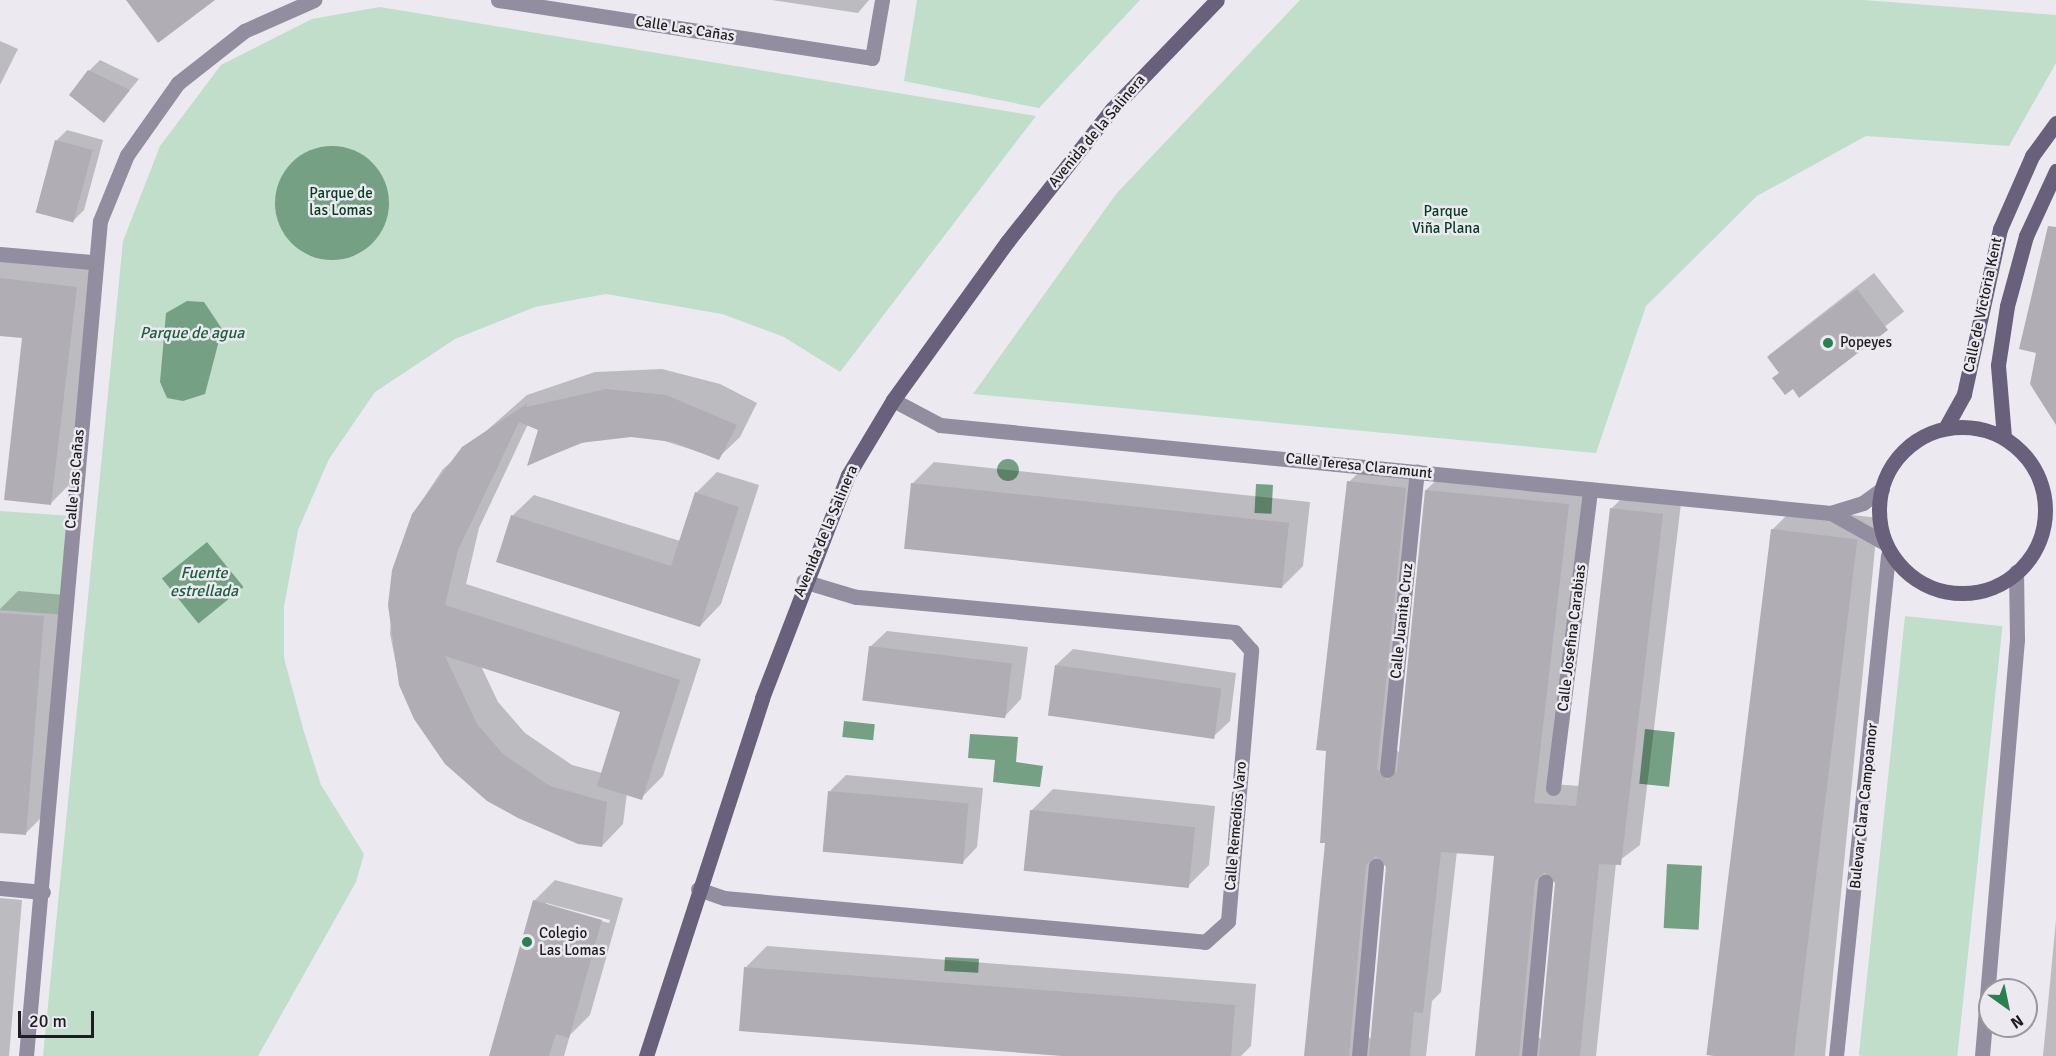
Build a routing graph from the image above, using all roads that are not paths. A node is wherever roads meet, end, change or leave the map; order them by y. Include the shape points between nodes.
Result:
1 (314, 0) edge
2 (498, 0) edge
3 (882, 0) edge
4 (1217, 0) edge
5 (2056, 123) edge
6 (2056, 171) edge
7 (0, 254) edge
8 (92, 262) junction
9 (893, 400) junction
10 (1947, 425) junction
11 (2004, 436) junction
12 (1417, 472) junction
13 (1590, 489) junction
14 (1882, 489) junction
15 (2049, 494) edge
16 (1831, 513) junction
17 (2049, 539) edge
18 (1886, 548) junction
19 (2016, 572) junction
20 (803, 581) junction
21 (1387, 770) dead end
22 (1553, 788) dead end
23 (1376, 866) dead end
24 (1545, 882) dead end
25 (0, 888) edge
26 (698, 889) junction
27 (43, 892) junction
28 (26, 1056) edge
29 (645, 1056) edge
30 (1359, 1056) edge
31 (1529, 1056) edge
32 (1836, 1056) edge
33 (1982, 1056) edge

1 - 8 street, Calle Las Cañas via 244,31 178,83 127,155 100,221
2 - 3 street, Calle Las Cañas via 872,58
4 - 9 street, Avenida de la Salinera via 1112,109
5 - 10 street, Calle de Victoria Kent via 2032,156 2000,229 1964,394
6 - 11 street, Calle de Victoria Kent via 2026,236 2007,306 1998,365
7 - 8 street
8 - 27 street, Calle Las Cañas
9 - 12 street, Calle Teresa Claramunt via 940,425
9 - 20 street, Avenida de la Salinera via 848,475
10 - 11 street via 1964,424
10 - 14 street via 1911,446 1893,465
11 - 15 street
12 - 13 street, Calle Teresa Claramunt
12 - 21 street, Calle Juanita Cruz
13 - 16 street, Calle Teresa Claramunt
13 - 22 street, Calle Josefina Carabias
14 - 16 street, Calle Teresa Claramunt via 1863,503
14 - 18 street
15 - 17 street
16 - 18 street, Calle Teresa Claramunt
17 - 19 street
18 - 19 street via 1918,582 1954,591 1996,585
18 - 32 street, Bulevar Clara Campoamor
19 - 33 street via 2017,640
20 - 26 street, Avenida de la Salinera
20 - 26 street, Calle Remedios Varo via 856,597 1235,632 1251,650 1228,921 1205,942 723,898
23 - 30 street
24 - 31 street
25 - 27 street
26 - 29 street, Avenida de la Salinera
27 - 28 street, Calle Las Cañas

